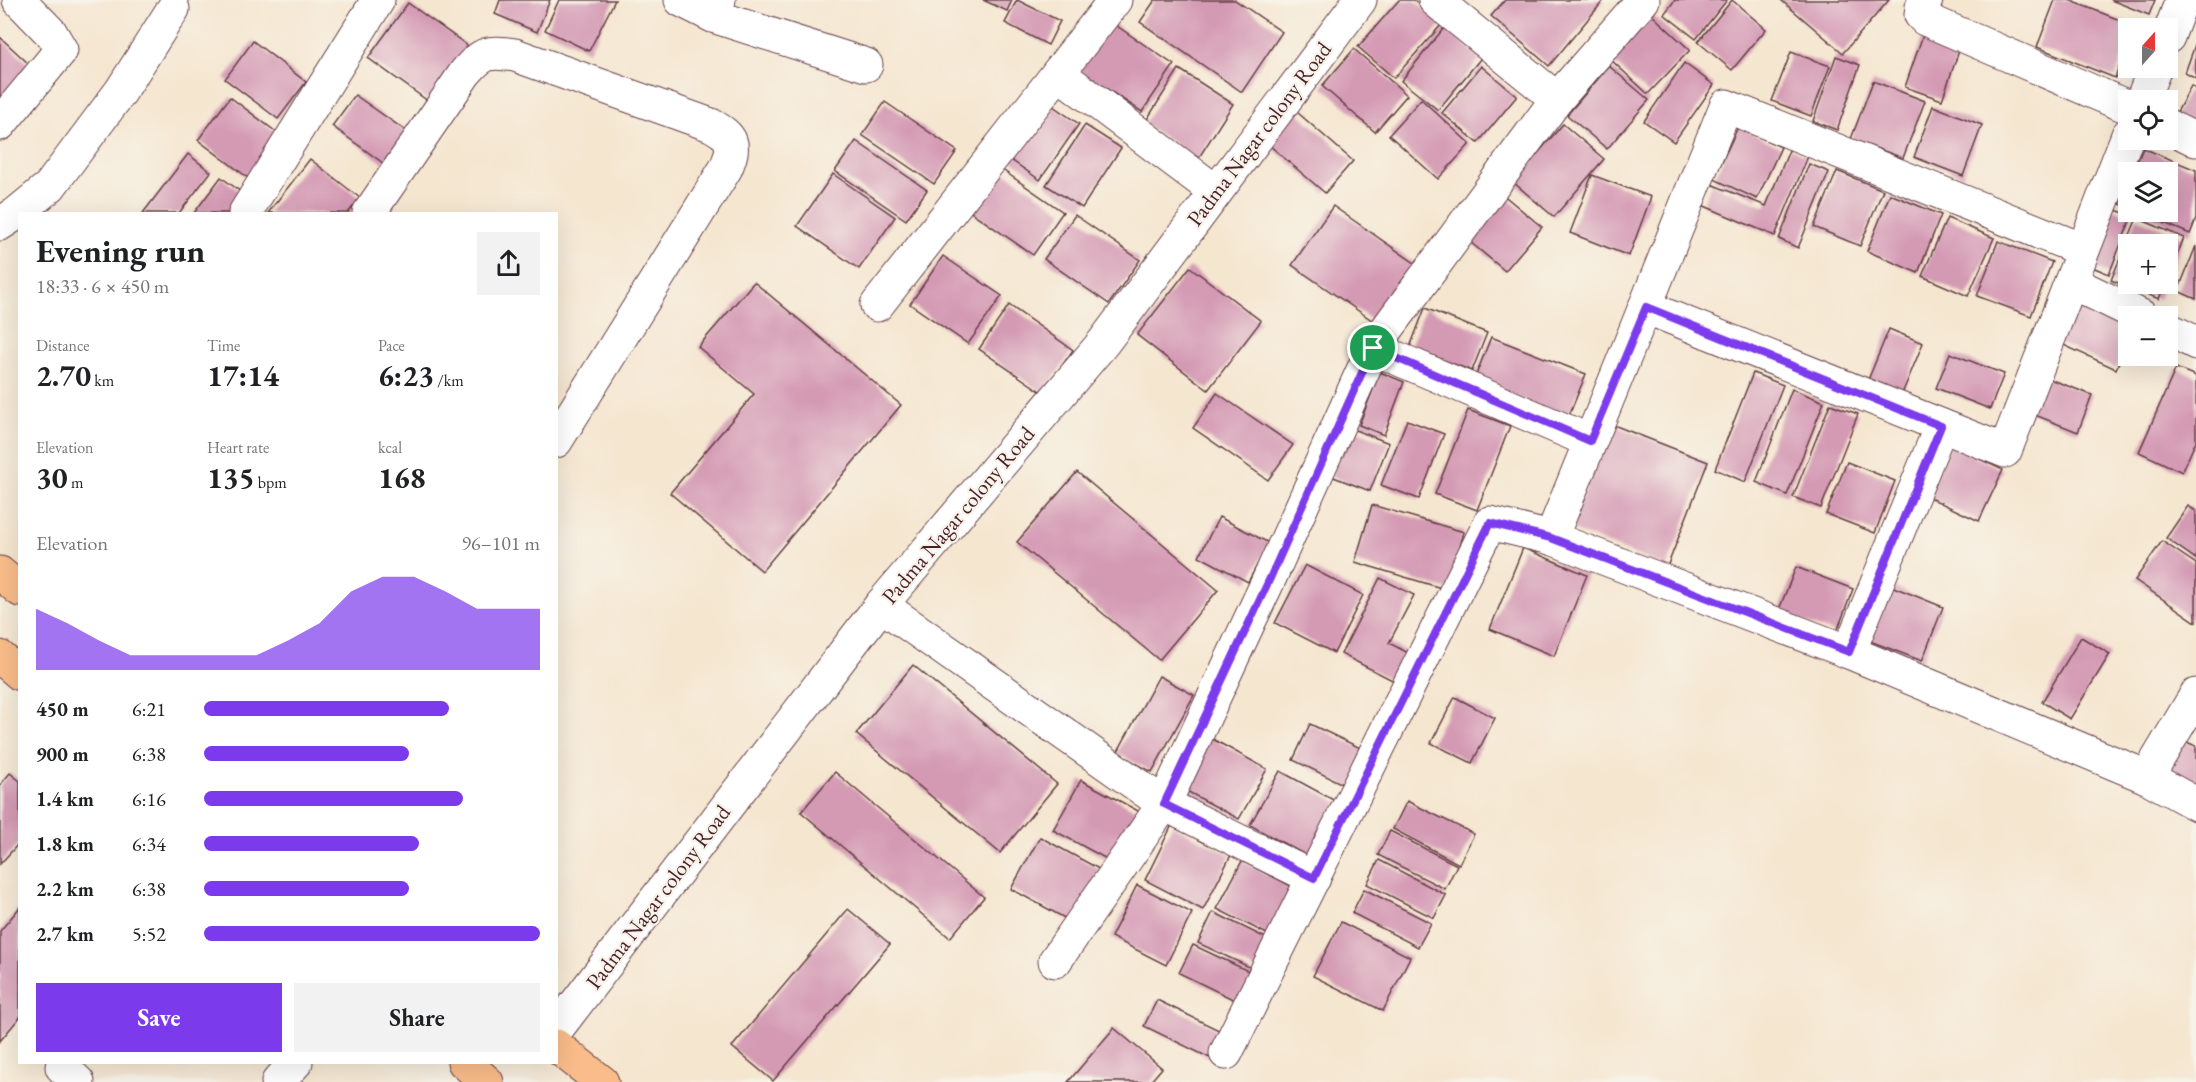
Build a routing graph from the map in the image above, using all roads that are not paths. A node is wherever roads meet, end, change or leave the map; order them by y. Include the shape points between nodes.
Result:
1 (20, 0) edge
2 (378, 0) edge
3 (681, 0) edge
4 (1115, 0) edge
5 (1360, 0) edge
6 (1435, 0) edge
7 (1643, 0) edge
8 (1926, 0) edge
9 (2182, 0) edge
10 (716, 8) edge
11 (173, 9) dead end
12 (2175, 18) edge
13 (866, 65) dead end
14 (1058, 73) junction
15 (1557, 99) junction
16 (2118, 103) edge
17 (0, 124) edge
18 (2178, 131) edge
19 (2196, 140) edge
20 (2122, 150) edge
21 (1215, 192) junction
22 (18, 212) edge
23 (18, 212) edge
24 (246, 212) edge
25 (370, 212) edge
26 (0, 224) edge
27 (2083, 250) junction
28 (2071, 282) junction
29 (877, 305) dead end
30 (2120, 306) edge
31 (1646, 307) junction
32 (2178, 334) edge
33 (2196, 343) edge
34 (1373, 348) junction
35 (1941, 426) junction
36 (558, 437) edge
37 (1590, 441) junction
38 (1551, 538) junction
39 (881, 605) junction
40 (1849, 652) junction
41 (0, 657) edge
42 (18, 672) edge
43 (2196, 694) edge
44 (2147, 777) junction
45 (1164, 804) junction
46 (2196, 804) edge
47 (1314, 878) junction
48 (1055, 961) dead end
49 (558, 1027) edge
50 (558, 1048) edge
51 (1226, 1053) dead end
52 (294, 1064) edge
53 (466, 1064) edge
54 (278, 1082) edge
55 (487, 1082) edge
56 (602, 1082) edge

1 - 17 street via 51,33 61,50
2 - 24 street
3 - 10 street
4 - 14 street
5 - 21 street, Padma Nagar colony Road
6 - 15 street
7 - 15 street
8 - 16 street via 1921,15 1926,19
9 - 12 street
10 - 13 street
11 - 23 street via 121,91 50,186
14 - 21 street
14 - 29 street
15 - 34 street
18 - 19 street
20 - 27 street
21 - 39 street, Padma Nagar colony Road via 1103,343
22 - 26 street
25 - 36 street via 465,73 487,53 515,55 727,133 732,154 726,168
27 - 28 street
27 - 31 street via 1726,106
28 - 30 street
28 - 35 street via 2005,451
31 - 35 street
31 - 37 street
32 - 33 street
34 - 37 street
34 - 45 street
35 - 40 street
37 - 38 street
38 - 40 street
38 - 47 street via 1490,523
39 - 45 street
39 - 49 street, Padma Nagar colony Road
40 - 44 street
41 - 42 highway
43 - 44 street
44 - 46 street
45 - 47 street
45 - 48 street
47 - 51 street
50 - 56 highway
52 - 54 street
53 - 55 highway

